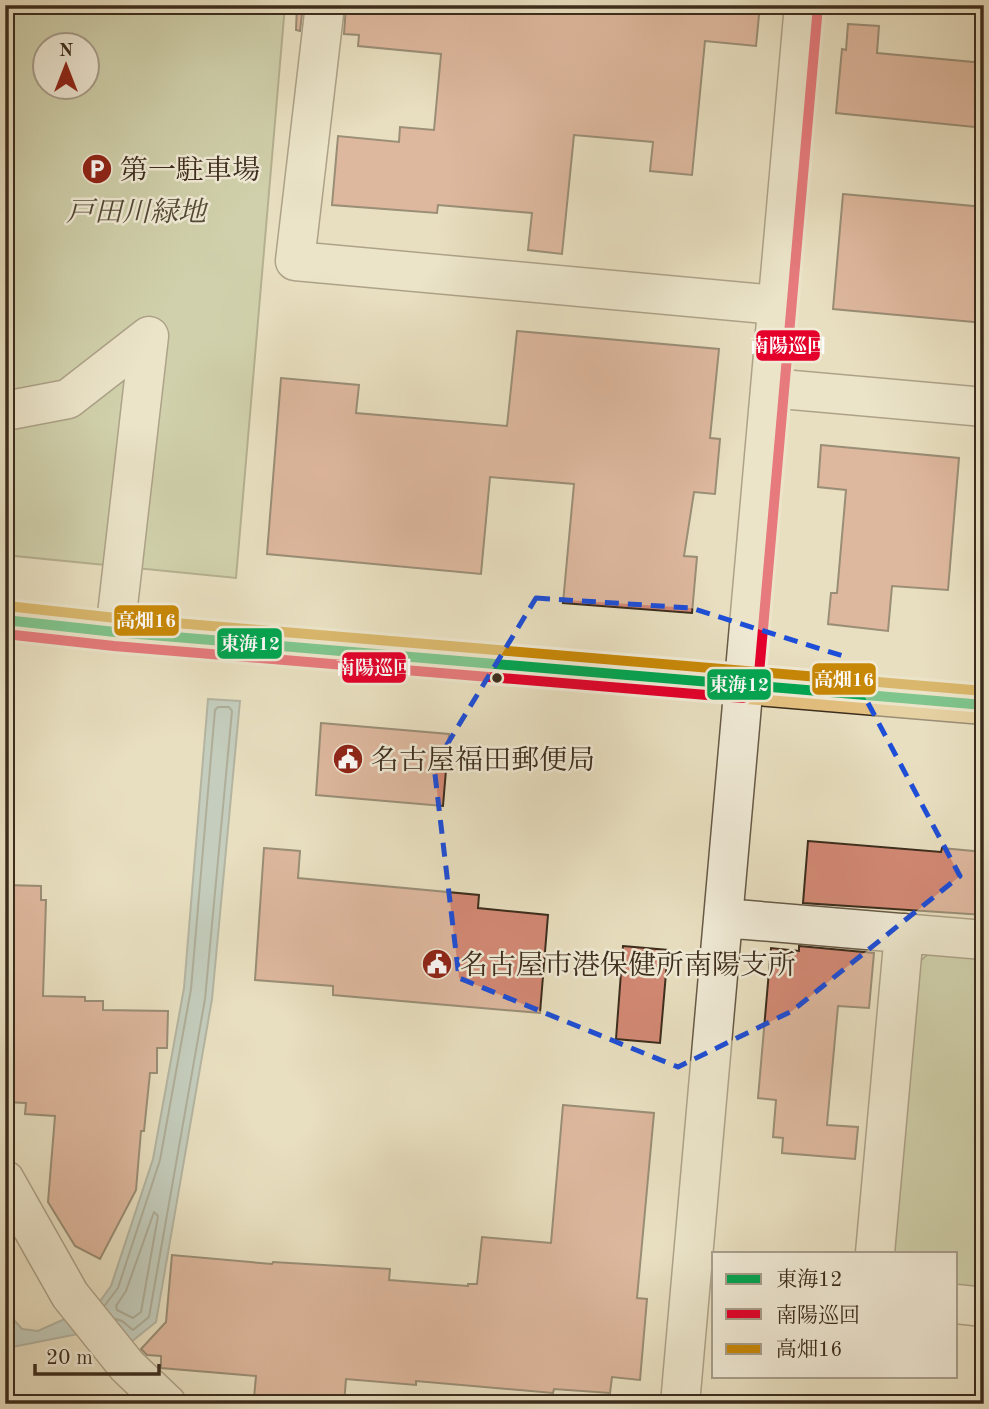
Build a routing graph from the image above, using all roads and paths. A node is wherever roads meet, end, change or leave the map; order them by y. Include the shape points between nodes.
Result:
1 (325, 5) edge
2 (804, 5) edge
3 (777, 305) junction
4 (770, 388) junction
5 (984, 407) edge
6 (5, 411) edge
7 (5, 620) edge
8 (115, 632) junction
9 (744, 684) junction
10 (984, 705) edge
11 (724, 918) junction
12 (904, 933) junction
13 (984, 940) edge
14 (5, 1180) edge
15 (875, 1252) edge
16 (702, 1283) edge
17 (958, 1304) edge
18 (984, 1307) edge
19 (167, 1404) edge
20 (680, 1404) edge

1 - 3 street via 295,261
2 - 3 street
3 - 4 street
4 - 5 street
4 - 9 street
6 - 8 street via 68,399 149,336
7 - 8 main road
8 - 9 main road
9 - 10 main road
9 - 11 street
11 - 12 street
11 - 16 street
12 - 13 street
12 - 15 street
14 - 19 street via 69,1295 127,1366
16 - 20 street
17 - 18 street

